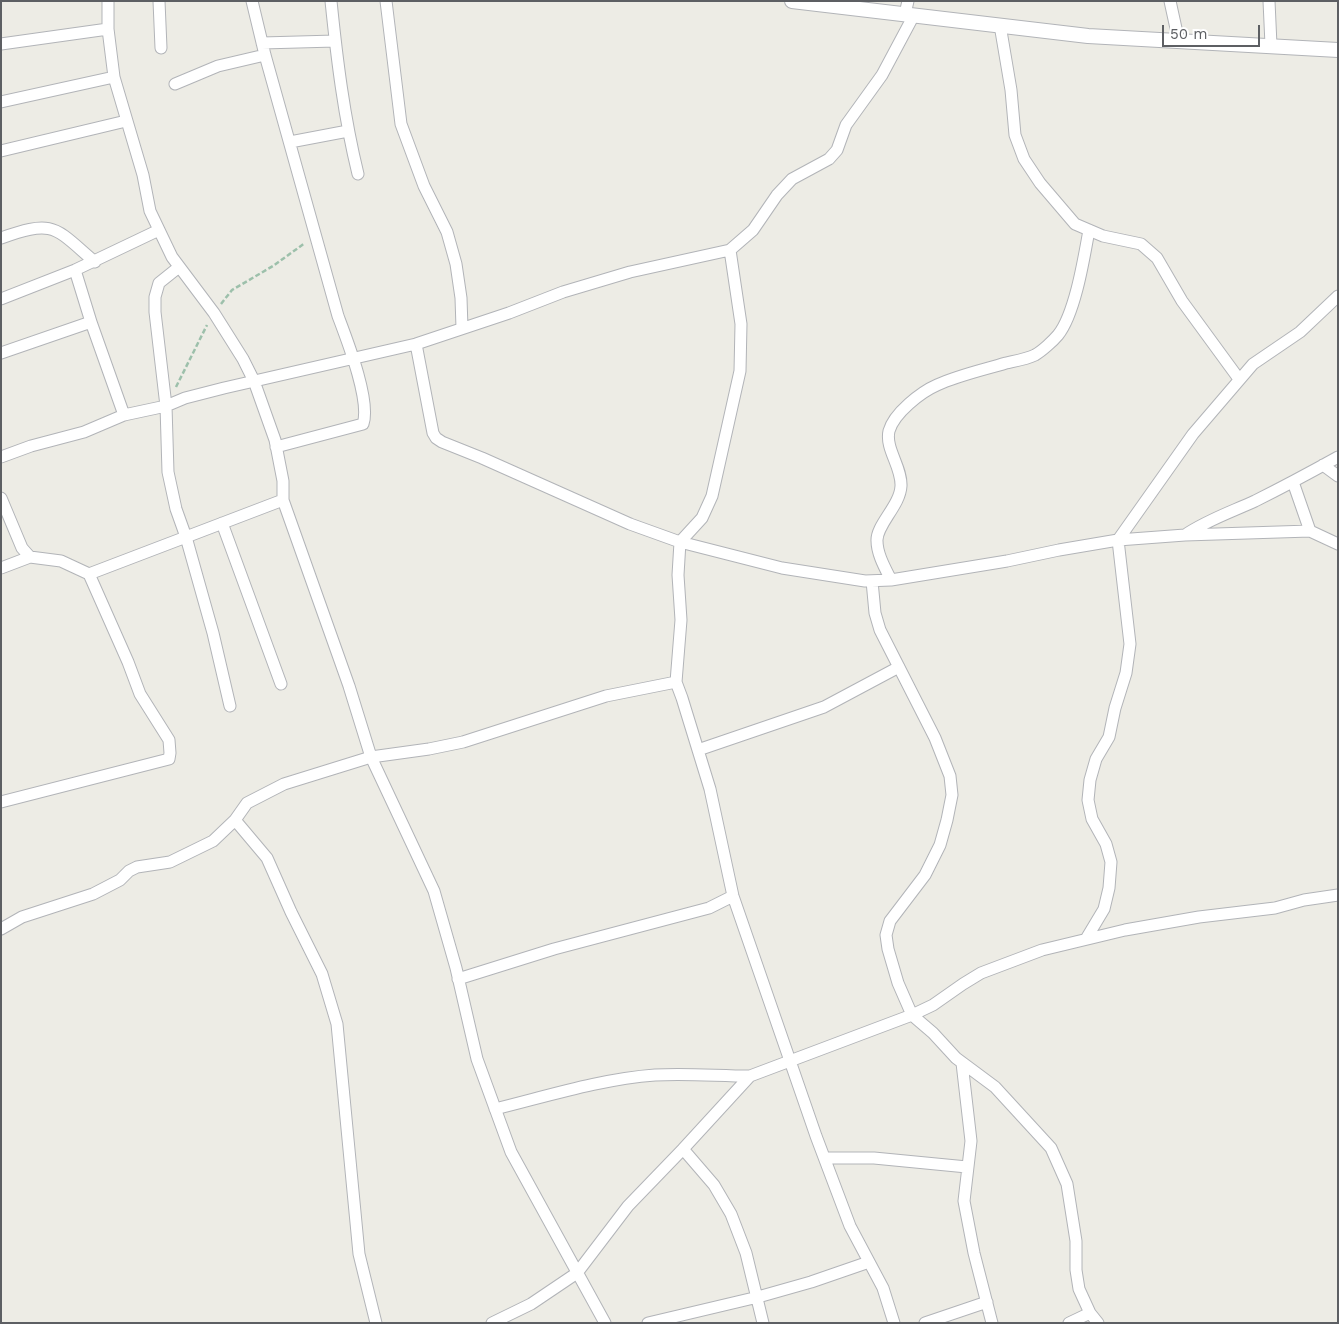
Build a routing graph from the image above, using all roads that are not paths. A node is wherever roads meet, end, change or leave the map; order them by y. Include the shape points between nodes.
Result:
1 (108, 1) edge
2 (159, 1) edge
3 (252, 1) edge
4 (332, 1) edge
5 (386, 1) edge
6 (792, 1) edge
7 (796, 1) edge
8 (1170, 1) edge
9 (1269, 1) edge
10 (909, 10) edge
11 (1000, 25) junction
12 (108, 29) junction
13 (335, 40) junction
14 (1179, 42) junction
15 (1, 44) edge
16 (1271, 46) junction
17 (162, 48) dead end
18 (264, 49) junction
19 (1338, 50) edge
20 (114, 77) junction
21 (175, 84) dead end
22 (1, 102) edge
23 (126, 121) junction
24 (348, 131) junction
25 (290, 142) junction
26 (1, 151) edge
27 (358, 174) dead end
28 (159, 230) junction
29 (1089, 230) junction
30 (1, 238) edge
31 (730, 250) junction
32 (94, 262) junction
33 (179, 267) junction
34 (75, 270) junction
35 (1338, 296) edge
36 (1, 299) edge
37 (91, 322) junction
38 (462, 328) junction
39 (416, 344) junction
40 (1, 353) edge
41 (354, 357) junction
42 (1239, 378) junction
43 (254, 381) junction
44 (166, 406) junction
45 (124, 415) junction
46 (276, 446) junction
47 (1, 457) edge
48 (1338, 457) edge
49 (1323, 465) junction
50 (1338, 476) edge
51 (1293, 482) junction
52 (1, 498) edge
53 (283, 500) junction
54 (222, 523) junction
55 (1310, 531) junction
56 (1185, 535) junction
57 (186, 537) junction
58 (1118, 540) junction
59 (680, 542) junction
60 (1338, 544) edge
61 (30, 557) junction
62 (1, 568) edge
63 (89, 574) junction
64 (890, 580) junction
65 (872, 581) junction
66 (899, 667) junction
67 (676, 682) junction
68 (281, 684) dead end
69 (230, 706) dead end
70 (698, 750) junction
71 (371, 757) junction
72 (1, 802) edge
73 (235, 820) junction
74 (1338, 895) edge
75 (733, 896) junction
76 (1, 929) edge
77 (1086, 939) junction
78 (458, 979) junction
79 (912, 1015) junction
80 (790, 1060) junction
81 (962, 1063) junction
82 (750, 1076) junction
83 (495, 1109) junction
84 (683, 1149) junction
85 (825, 1158) junction
86 (968, 1167) junction
87 (869, 1262) junction
88 (577, 1273) junction
89 (758, 1297) junction
90 (987, 1302) junction
91 (1090, 1312) junction
92 (376, 1323) edge
93 (492, 1323) edge
94 (605, 1323) edge
95 (648, 1323) edge
96 (763, 1323) edge
97 (894, 1323) edge
98 (926, 1323) edge
99 (992, 1323) edge
100 (1068, 1323) edge
101 (1098, 1323) edge

1 - 12 street
2 - 17 street
3 - 18 street
4 - 13 street
5 - 38 street via 401,124 424,186 447,232 458,273
6 - 7 street
7 - 10 street
8 - 14 street
9 - 16 street
10 - 11 street
10 - 31 street via 882,75 846,125 837,150 829,159 792,179 753,230
11 - 14 street via 1088,36
11 - 29 street via 1015,135 1024,159 1074,224
12 - 15 street
12 - 20 street
13 - 18 street
13 - 24 street
14 - 16 street
16 - 19 street
18 - 21 street
18 - 25 street
20 - 22 street
20 - 23 street
23 - 26 street
23 - 28 street via 150,211
24 - 25 street
24 - 27 street
25 - 41 street via 338,316
28 - 32 street
28 - 33 street
29 - 42 street via 1142,244 1157,258 1182,301
29 - 64 street via 1070,310 1058,335 1035,355 936,385 906,406 895,420 889,432 890,445 901,486 877,540
30 - 32 street via 28,228 58,230
31 - 38 street via 630,272
31 - 59 street via 741,324 740,371 712,496 702,518
32 - 34 street
33 - 43 street via 214,313
33 - 44 street via 159,282 156,297
34 - 36 street
34 - 37 street
35 - 42 street via 1300,332 1253,364
37 - 40 street
37 - 45 street
38 - 39 street
39 - 41 street
39 - 59 street via 433,433 438,440 630,524
41 - 43 street
41 - 46 street via 366,412 363,424
42 - 58 street via 1193,434
43 - 44 street via 185,398
43 - 46 street
44 - 45 street
44 - 57 street via 168,472
45 - 47 street via 84,432
46 - 53 street
48 - 49 street
49 - 50 street
49 - 51 street
51 - 55 street
51 - 56 street via 1200,524
52 - 61 street via 22,548
53 - 54 street
53 - 71 street
54 - 57 street
54 - 68 street
55 - 56 street
55 - 60 street
56 - 58 street
57 - 63 street
57 - 69 street
58 - 64 street
58 - 77 street via 1130,644 1109,737 1096,759 1090,780 1088,800 1092,819 1106,844 1111,862 1104,909
59 - 65 street via 782,568
59 - 67 street via 681,620
61 - 62 street
61 - 63 street via 60,561
63 - 72 street via 140,694 169,740 169,759
64 - 65 street
65 - 66 street via 880,630
66 - 70 street via 824,707
66 - 79 street via 950,776 952,795 940,845 925,875 890,921 886,935 898,982
67 - 70 street
67 - 71 street via 606,696 462,742
70 - 75 street via 710,789
71 - 73 street via 284,784 247,803
71 - 78 street via 434,891
73 - 76 street via 213,841 170,862 129,871 120,880 93,894 22,917
73 - 92 street via 268,858 322,974 337,1024 359,1254
74 - 77 street
75 - 78 street via 709,908 554,949
75 - 80 street
77 - 79 street via 1042,950 982,973 934,1005
78 - 83 street via 477,1059
79 - 80 street
79 - 81 street
80 - 82 street
80 - 85 street
81 - 86 street via 971,1140
81 - 91 street via 995,1087 1051,1148 1067,1184 1079,1289
82 - 83 street via 656,1075 616,1080
82 - 84 street
83 - 88 street via 511,1152
84 - 88 street via 628,1206
84 - 89 street via 714,1185 731,1214
85 - 86 street via 874,1158
85 - 87 street via 850,1226
86 - 90 street via 964,1201
87 - 89 street
87 - 97 street via 883,1288
88 - 93 street via 531,1304
88 - 94 street
89 - 95 street
89 - 96 street
90 - 98 street
90 - 99 street
91 - 100 street
91 - 101 street

